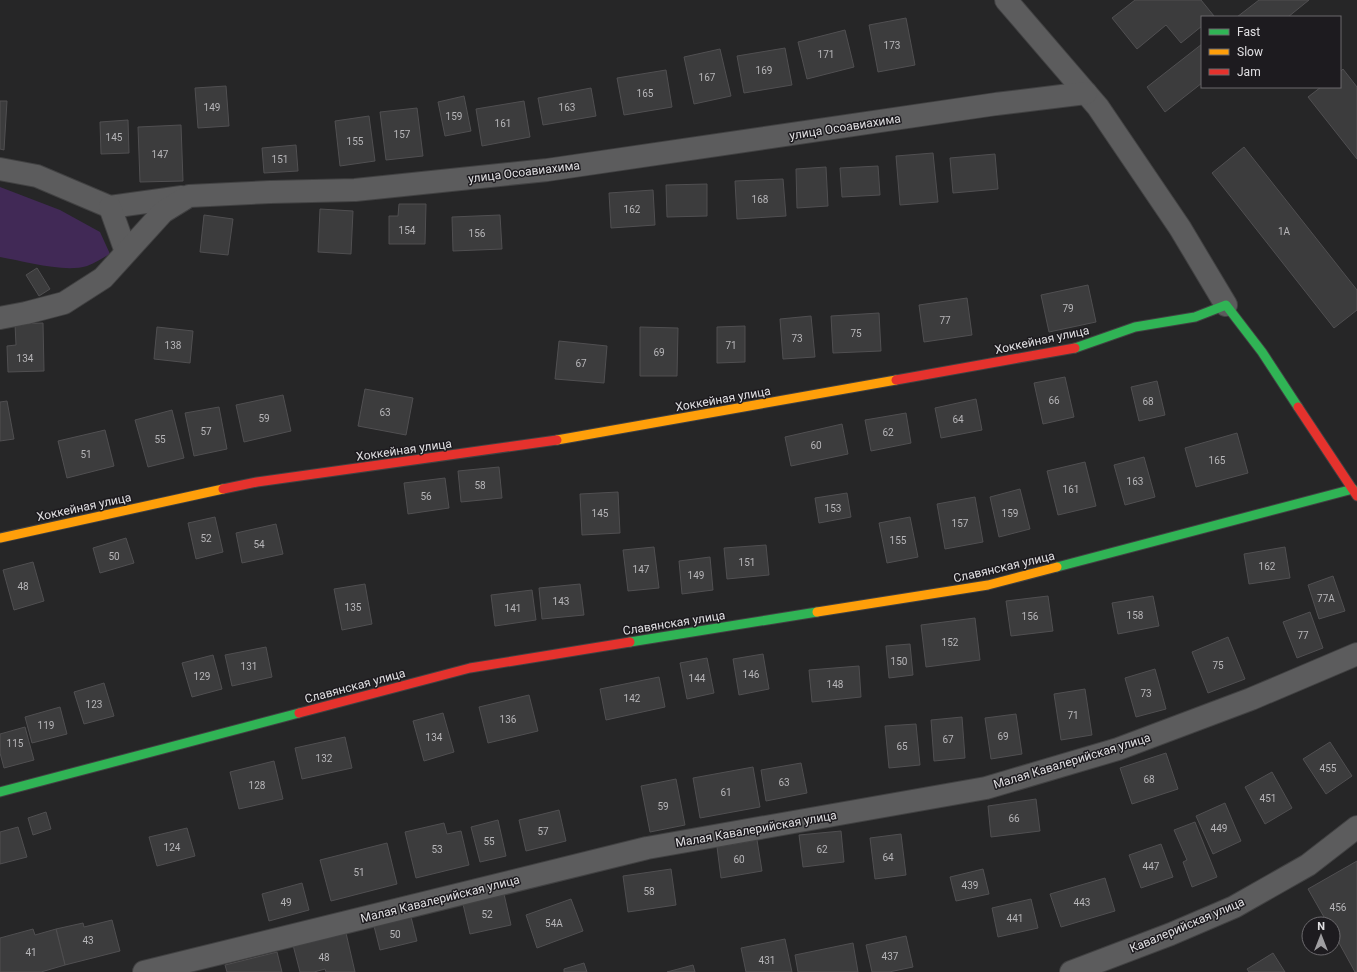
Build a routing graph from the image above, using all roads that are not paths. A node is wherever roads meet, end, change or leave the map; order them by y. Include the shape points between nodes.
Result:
1 (1006, 0) edge
2 (1086, 93) junction
3 (0, 169) edge
4 (189, 196) junction
5 (110, 207) junction
6 (126, 252) junction
7 (1226, 305) junction
8 (0, 318) edge
9 (1355, 492) edge
10 (0, 538) edge
11 (1357, 654) edge
12 (0, 792) edge
13 (1357, 827) edge
14 (144, 972) edge
15 (1071, 972) edge

1 - 2 street
2 - 4 street, улица Осоавиахима via 547,170 355,190
2 - 7 street via 1180,228
3 - 5 street via 37,176
4 - 5 street
4 - 6 street, улица Осоавиахима via 164,212
5 - 6 street
6 - 8 street, улица Осоавиахима via 103,278 64,303 26,314
7 - 9 street via 1262,352
7 - 10 street, Хоккейная улица via 1195,317 1135,327 1080,347 567,439 257,482
9 - 12 street, Славянская улица via 988,585 470,668
11 - 14 street, Малая Кавалерийская улица via 1250,699 1118,749 986,788 646,848
13 - 15 street, Кавалерийская улица via 1308,865 1234,907

